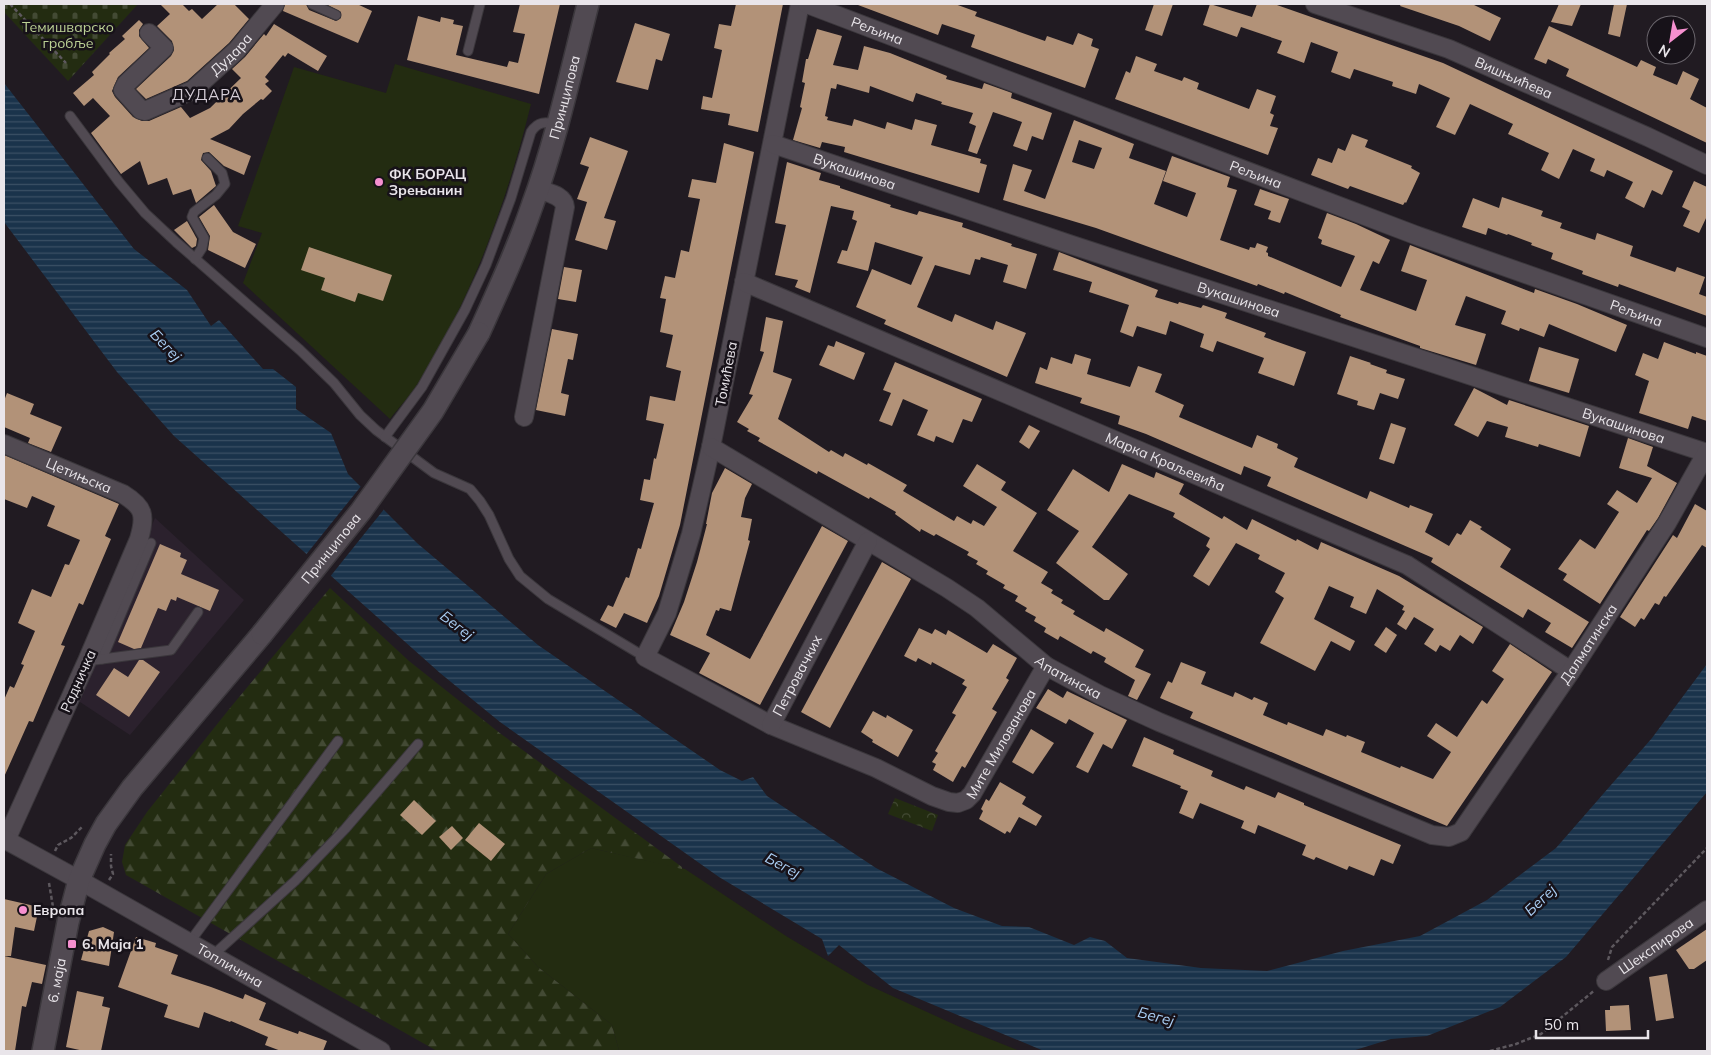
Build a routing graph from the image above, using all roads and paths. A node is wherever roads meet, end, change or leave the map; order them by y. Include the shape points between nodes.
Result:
1 (10, 4) edge
2 (275, 4) edge
3 (312, 4) edge
4 (480, 4) edge
5 (588, 4) edge
6 (800, 4) edge
7 (807, 4) edge
8 (1315, 4) edge
9 (336, 14) dead end
10 (149, 33) dead end
11 (468, 51) dead end
12 (66, 63) dead end
13 (70, 116) dead end
14 (557, 124) junction
15 (773, 144) junction
16 (206, 158) dead end
17 (1707, 165) edge
18 (538, 189) junction
19 (195, 259) junction
20 (744, 282) junction
21 (1707, 338) edge
22 (524, 417) dead end
23 (385, 437) junction
24 (4, 444) edge
25 (711, 447) junction
26 (1707, 452) edge
27 (143, 519) joint
28 (868, 541) junction
29 (151, 543) dead end
30 (198, 612) dead end
31 (645, 657) junction
32 (95, 660) junction
33 (1046, 666) junction
34 (1571, 671) junction
35 (771, 725) junction
36 (338, 741) dead end
37 (418, 744) dead end
38 (941, 799) joint
39 (1461, 832) joint
40 (5, 840) edge
41 (1707, 848) edge
42 (50, 864) junction
43 (79, 880) junction
44 (1707, 910) edge
45 (54, 915) dead end
46 (189, 943) junction
47 (212, 956) junction
48 (1606, 981) junction
49 (43, 1051) edge
50 (381, 1051) edge
51 (1490, 1051) edge

1 - 12 path
2 - 10 street, Дудара via 237,50 193,90 145,111 123,90 164,48
3 - 9 lane
4 - 11 lane
5 - 14 street, Принципова
6 - 15 street, Томићева
7 - 21 street, Рељина via 1418,236
8 - 17 street, Вишњићева via 1449,49
13 - 19 lane via 145,213
14 - 18 street, Принципова
14 - 23 lane via 543,122 531,132 511,198 465,310 422,387
15 - 20 street, Томићева
15 - 26 street, Вукашинова via 1097,254
16 - 19 lane via 222,173 225,184 192,217 204,238
18 - 22 street via 561,198 566,207
18 - 43 street, Принципова, bridge via 479,333 433,411 361,511 118,806
19 - 23 lane via 300,350 334,383 360,415
20 - 25 street, Томићева
20 - 34 street, Марка Краљевића via 1407,565
23 - 31 lane via 434,473 470,489 489,515 520,576 548,599
24 - 27 street, Цетињска via 123,494 136,502
25 - 28 street, Апатинска
25 - 31 street, Томићева via 680,574 667,613
26 - 34 street, Далматинска via 1667,523
27 - 32 street, Радничка
28 - 33 street, Апатинска via 947,588
28 - 35 street, Петровачких
29 - 32 lane
30 - 32 lane via 171,650
31 - 35 street
32 - 40 street, Радничка
33 - 38 street, Мите Милованова via 969,797 958,803
33 - 39 street, Апатинска via 1126,708 1432,835 1449,836
34 - 39 street, Далматинска
35 - 38 street, Петровачких
36 - 46 lane
37 - 47 lane via 296,881
40 - 42 street, Радничка
41 - 48 path via 1612,947
42 - 43 street, Радничка
42 - 45 path via 49,888
43 - 46 street, Топличина
43 - 49 street, 6. маја
44 - 48 street, Шекспирова
46 - 47 street, Топличина
47 - 50 street, Топличина
48 - 51 path via 1541,1034

